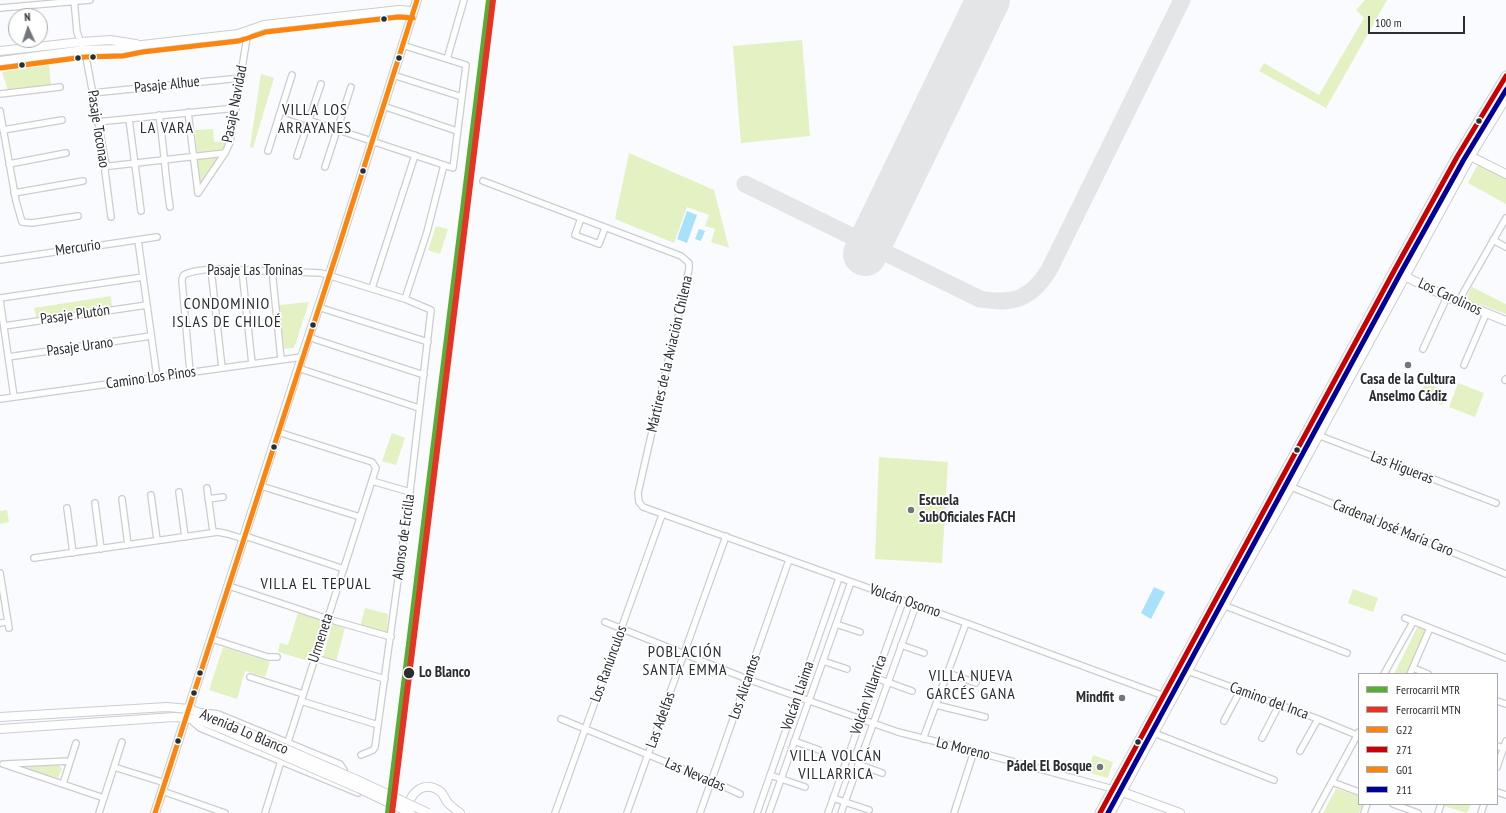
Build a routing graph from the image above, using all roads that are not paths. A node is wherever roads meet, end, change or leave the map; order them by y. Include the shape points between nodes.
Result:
1 (90, 0) edge
2 (417, 0) edge
3 (464, 0) edge
4 (74, 1) edge
5 (0, 8) edge
6 (413, 11) junction
7 (248, 31) junction
8 (81, 42) junction
9 (142, 45) junction
10 (402, 45) junction
11 (84, 50) junction
12 (0, 51) edge
13 (447, 59) junction
14 (0, 61) edge
15 (292, 75) dead end
16 (393, 75) junction
17 (1506, 76) edge
18 (241, 78) junction
19 (321, 84) dead end
20 (60, 87) dead end
21 (351, 87) dead end
22 (92, 93) junction
23 (0, 94) edge
24 (462, 97) junction
25 (1506, 97) edge
26 (383, 106) junction
27 (236, 108) junction
28 (0, 111) edge
29 (280, 111) junction
30 (188, 112) junction
31 (159, 115) junction
32 (129, 119) junction
33 (62, 120) dead end
34 (309, 120) junction
35 (97, 122) junction
36 (3, 130) junction
37 (337, 130) junction
38 (458, 131) junction
39 (372, 141) junction
40 (268, 151) dead end
41 (66, 153) dead end
42 (225, 153) junction
43 (415, 155) junction
44 (194, 156) junction
45 (297, 156) dead end
46 (1470, 156) junction
47 (1457, 157) junction
48 (164, 160) junction
49 (135, 163) junction
50 (9, 164) junction
51 (106, 165) junction
52 (444, 165) junction
53 (325, 167) dead end
54 (1506, 174) edge
55 (83, 181) dead end
56 (483, 181) dead end
57 (14, 193) junction
58 (170, 207) dead end
59 (141, 211) dead end
60 (78, 216) dead end
61 (111, 217) dead end
62 (581, 218) junction
63 (1506, 218) edge
64 (605, 228) junction
65 (157, 237) dead end
66 (138, 240) junction
67 (1493, 240) junction
68 (1506, 247) edge
69 (0, 260) edge
70 (211, 269) junction
71 (242, 270) junction
72 (272, 270) junction
73 (1394, 271) junction
74 (329, 275) junction
75 (1405, 276) junction
76 (143, 277) junction
77 (372, 288) junction
78 (1447, 297) junction
79 (0, 299) edge
80 (406, 299) junction
81 (1458, 302) junction
82 (147, 305) junction
83 (318, 306) junction
84 (431, 310) joint
85 (1486, 314) junction
86 (1506, 321) edge
87 (4, 326) junction
88 (151, 336) junction
89 (308, 337) junction
90 (428, 342) junction
91 (1423, 349) dead end
92 (302, 356) junction
93 (8, 357) junction
94 (281, 359) junction
95 (252, 364) junction
96 (1464, 365) dead end
97 (222, 368) junction
98 (298, 368) junction
99 (190, 372) junction
100 (424, 375) junction
101 (157, 377) junction
102 (14, 397) junction
103 (0, 399) edge
104 (419, 408) junction
105 (1308, 431) junction
106 (278, 432) junction
107 (1318, 436) junction
108 (372, 481) junction
109 (1279, 482) junction
110 (261, 486) junction
111 (1290, 487) junction
112 (206, 488) dead end
113 (179, 492) dead end
114 (410, 492) junction
115 (151, 495) dead end
116 (223, 497) dead end
117 (122, 499) dead end
118 (208, 499) junction
119 (95, 503) dead end
120 (1496, 504) dead end
121 (67, 508) dead end
122 (646, 509) joint
123 (662, 515) junction
124 (360, 517) junction
125 (213, 532) junction
126 (184, 536) junction
127 (726, 536) junction
128 (244, 538) junction
129 (157, 540) junction
130 (128, 544) junction
131 (101, 549) junction
132 (72, 552) junction
133 (34, 558) dead end
134 (789, 560) junction
135 (344, 569) junction
136 (0, 573) edge
137 (1506, 574) edge
138 (839, 578) junction
139 (851, 582) junction
140 (229, 586) junction
141 (2, 592) edge
142 (903, 601) junction
143 (916, 605) junction
144 (1223, 605) junction
145 (1405, 618) dead end
146 (328, 619) junction
147 (8, 622) junction
148 (605, 622) dead end
149 (1413, 622) junction
150 (0, 623) edge
151 (966, 623) junction
152 (836, 624) junction
153 (8, 628) dead end
154 (622, 628) junction
155 (1430, 628) junction
156 (860, 632) dead end
157 (391, 637) junction
158 (212, 639) junction
159 (901, 646) junction
160 (924, 653) dead end
161 (1348, 653) dead end
162 (684, 654) junction
163 (276, 656) dead end
164 (315, 658) junction
165 (1506, 658) edge
166 (823, 661) junction
167 (1413, 668) junction
168 (847, 669) dead end
169 (1183, 670) junction
170 (950, 673) junction
171 (1385, 673) edge
172 (1410, 673) edge
173 (1426, 673) edge
174 (250, 677) dead end
175 (876, 678) junction
176 (385, 679) junction
177 (747, 679) junction
178 (888, 682) junction
179 (976, 683) dead end
180 (912, 691) dead end
181 (1240, 691) junction
182 (303, 694) junction
183 (1164, 696) junction
184 (798, 698) junction
185 (301, 701) junction
186 (808, 702) junction
187 (1279, 705) junction
188 (938, 706) junction
189 (189, 709) junction
190 (200, 712) junction
191 (0, 717) edge
192 (985, 717) dead end
193 (189, 718) junction
194 (562, 719) dead end
195 (861, 719) junction
196 (1318, 719) junction
197 (1224, 721) dead end
198 (873, 723) junction
199 (222, 725) junction
200 (378, 725) junction
201 (0, 729) edge
202 (586, 729) junction
203 (1154, 733) junction
204 (1358, 734) edge
205 (1262, 738) dead end
206 (924, 739) junction
207 (794, 741) junction
208 (1506, 741) edge
209 (122, 742) dead end
210 (288, 742) junction
211 (76, 743) dead end
212 (1498, 746) edge
213 (1504, 748) junction
214 (819, 750) dead end
215 (974, 751) junction
216 (1300, 751) dead end
217 (361, 755) dead end
218 (648, 755) junction
219 (70, 761) junction
220 (282, 762) junction
221 (1, 764) edge
222 (858, 764) junction
223 (1498, 764) edge
224 (114, 767) junction
225 (882, 773) dead end
226 (770, 775) junction
227 (781, 779) junction
228 (1274, 780) dead end
229 (712, 781) junction
230 (1332, 782) junction
231 (164, 783) junction
232 (63, 784) junction
233 (336, 784) junction
234 (806, 787) dead end
235 (1112, 789) junction
236 (162, 791) junction
237 (1122, 791) junction
238 (1358, 792) edge
239 (358, 793) dead end
240 (740, 794) dead end
241 (104, 798) junction
242 (833, 798) junction
243 (845, 802) junction
244 (1396, 805) edge
245 (869, 810) dead end
246 (99, 813) edge
247 (155, 813) edge
248 (225, 813) edge
249 (265, 813) edge
250 (409, 813) edge
251 (428, 813) edge
252 (460, 813) edge
253 (555, 813) edge
254 (627, 813) edge
255 (700, 813) edge
256 (757, 813) edge
257 (769, 813) edge
258 (828, 813) edge
259 (841, 813) edge
260 (954, 813) edge
261 (1100, 813) edge
262 (1110, 813) edge
263 (1180, 813) edge
264 (1315, 813) edge
265 (1418, 813) edge

1 - 4 street
2 - 6 main road
3 - 13 street
4 - 5 street
4 - 8 street, Pasaje Toconao via 77,32
6 - 7 main road via 399,10 273,24
6 - 10 main road
7 - 9 main road
7 - 18 street, Pasaje Navidad
8 - 9 main road via 110,40
8 - 11 street, Pasaje Toconao
8 - 12 main road
9 - 11 main road via 122,49
10 - 13 street
10 - 16 main road
11 - 14 main road
11 - 22 street, Pasaje Toconao
13 - 24 street via 466,65
15 - 29 street
16 - 24 street
16 - 26 main road
17 - 47 main road
18 - 22 street, Pasaje Alhue
18 - 27 street, Pasaje Navidad
19 - 34 street
20 - 23 street
21 - 37 street
22 - 35 street, Pasaje Toconao
24 - 38 street
25 - 46 main road
26 - 38 street
26 - 39 main road
27 - 30 street
27 - 42 street, Pasaje Navidad via 230,142
28 - 36 street
29 - 34 street
29 - 40 street
30 - 31 street
30 - 44 street
31 - 32 street
31 - 48 street
32 - 35 street
32 - 49 street
33 - 36 street
34 - 37 street
34 - 45 street
35 - 51 street, Pasaje Toconao
36 - 50 street
37 - 39 street
37 - 53 street
38 - 52 street via 453,168
39 - 43 street
39 - 74 main road
41 - 50 street
42 - 44 street
42 - 44 street, Pasaje Navidad via 198,192
43 - 52 street
43 - 77 street
44 - 48 street
46 - 47 main road
46 - 54 main road
46 - 75 main road
47 - 73 main road
48 - 49 street
48 - 58 street
49 - 51 street
49 - 59 street
50 - 57 street
51 - 61 street, Pasaje Toconao
52 - 80 street
55 - 57 street
56 - 62 street, Mártires de la Aviación Chilena
57 - 60 street via 22,222 32,223
62 - 64 street, Mártires de la Aviación Chilena
62 - 64 street via 575,235 598,244
63 - 67 street
64 - 122 street, Mártires de la Aviación Chilena via 683,256 689,264 638,493 639,502
65 - 66 street, Mercurio
66 - 69 street, Mercurio
66 - 76 street
67 - 68 street
67 - 81 street
70 - 71 street, Pasaje Las Toninas
70 - 97 street
70 - 99 street, Pasaje Las Toninas via 185,274 183,277
71 - 72 street, Pasaje Las Toninas
71 - 95 street
72 - 74 street, Pasaje Las Toninas
72 - 94 street
73 - 75 main road, Los Carolinos
73 - 105 main road
74 - 77 street, Pasaje Las Toninas
74 - 83 main road
75 - 78 main road, Los Carolinos
75 - 107 main road
76 - 79 street
76 - 82 street
77 - 80 street, Pasaje Las Toninas
78 - 81 main road, Los Carolinos
78 - 91 street
79 - 87 street
80 - 84 street, Pasaje Las Toninas
81 - 85 main road, Los Carolinos
82 - 87 street, Pasaje Plutón
82 - 88 street
83 - 89 main road
83 - 90 street
84 - 90 street, Alonso de Ercilla
85 - 86 main road, Los Carolinos
85 - 96 street
87 - 93 street
88 - 93 street, Pasaje Urano
88 - 101 street
89 - 92 main road
89 - 100 street
90 - 100 street, Alonso de Ercilla
92 - 94 street, Camino Los Pinos
92 - 98 main road
93 - 102 street
94 - 95 street, Camino Los Pinos
95 - 97 street, Camino Los Pinos
97 - 99 street, Camino Los Pinos
98 - 104 street
98 - 106 main road
99 - 101 street, Camino Los Pinos
100 - 104 street, Alonso de Ercilla
101 - 102 street, Camino Los Pinos
102 - 103 street, Camino Los Pinos
104 - 114 street, Alonso de Ercilla
105 - 107 street, Las Higueras
105 - 109 main road
106 - 108 street, Urmeneta via 372,462 376,470
106 - 110 main road
107 - 111 main road
107 - 120 street, Las Higueras
108 - 114 street
108 - 124 street, Urmeneta
109 - 111 street, Cardenal José María Caro
109 - 169 main road
110 - 124 street
110 - 128 main road
111 - 137 street, Cardenal José María Caro
111 - 144 main road
112 - 118 street
113 - 126 street
114 - 157 street, Alonso de Ercilla
115 - 129 street
116 - 118 street
117 - 130 street
118 - 125 street
119 - 131 street
121 - 132 street
122 - 123 street, Volcán Osorno
123 - 127 street, Volcán Osorno
123 - 154 street, Los Ranúnculos
124 - 135 street, Urmeneta
125 - 126 street
125 - 128 street
126 - 129 street
127 - 134 street, Volcán Osorno
127 - 162 street, Las Adelfas
128 - 135 street
128 - 140 main road
129 - 130 street
130 - 131 street
131 - 132 street
132 - 133 street
134 - 138 street, Volcán Osorno
134 - 177 street, Los Alicantos
135 - 146 street, Urmeneta
136 - 141 street
138 - 139 street, Volcán Osorno
138 - 184 street, Volcán Llaima
139 - 142 street, Volcán Osorno
139 - 152 street, Volcán Llaima
140 - 146 street
140 - 158 main road
141 - 147 street
142 - 143 street, Volcán Osorno
142 - 175 street, Volcán Villarrica
143 - 151 street, Volcán Osorno
143 - 159 street, Volcán Villarrica
144 - 161 street
144 - 169 main road
145 - 149 street
146 - 157 street
146 - 164 street, Urmeneta
147 - 150 street
147 - 153 street
148 - 154 street, Lo Moreno
149 - 155 street
149 - 171 street
151 - 170 street
151 - 183 street, Volcán Osorno
152 - 156 street
152 - 166 street, Volcán Llaima
154 - 162 street, Lo Moreno
154 - 202 street, Los Ranúnculos
155 - 165 street
155 - 167 street
157 - 176 street, Alonso de Ercilla
158 - 163 street via 268,657
158 - 189 main road
159 - 160 street
159 - 178 street, Volcán Villarrica
162 - 177 street, Lo Moreno
162 - 218 street, Las Adelfas
164 - 176 street
164 - 182 street, Urmeneta
166 - 168 street
166 - 186 street, Volcán Llaima
167 - 172 street
167 - 173 street
169 - 181 street, Camino del Inca
169 - 183 main road
169 - 203 main road
170 - 179 street
170 - 188 street
174 - 182 street
175 - 178 street
175 - 195 street, Volcán Villarrica
176 - 200 street, Alonso de Ercilla
177 - 184 street, Lo Moreno
177 - 229 street, Los Alicantos
178 - 180 street
178 - 198 street, Volcán Villarrica
181 - 187 street, Camino del Inca
181 - 197 street
182 - 185 street, Urmeneta
183 - 235 main road
184 - 186 street, Lo Moreno
184 - 226 street, Volcán Llaima
185 - 200 street
185 - 210 street, Urmeneta
186 - 195 street, Lo Moreno
186 - 207 street, Volcán Llaima
187 - 196 street, Camino del Inca
187 - 205 street
188 - 192 street
188 - 206 street
189 - 190 main road, Avenida Lo Blanco
189 - 191 main road, Avenida Lo Blanco via 159,708
189 - 193 main road
190 - 199 main road, Avenida Lo Blanco
190 - 210 street via 218,714
193 - 199 main road, Avenida Lo Blanco
193 - 201 main road, Avenida Lo Blanco
193 - 220 street via 200,728
193 - 231 main road
194 - 202 street, Las Nevadas
195 - 198 street, Lo Moreno
195 - 242 street, Volcán Villarrica
196 - 204 street, Camino del Inca
196 - 216 street
198 - 206 street, Lo Moreno
198 - 222 street, Volcán Villarrica
199 - 250 main road, Avenida Lo Blanco, bridge
199 - 251 main road, Avenida Lo Blanco, bridge via 355,779
200 - 217 street, Alonso de Ercilla via 375,749
202 - 218 street, Las Nevadas
202 - 253 street, Los Ranúnculos
203 - 228 street
203 - 237 main road
204 - 230 street
206 - 215 street, Lo Moreno
207 - 214 street
207 - 227 street, Volcán Llaima
208 - 213 street
209 - 224 street
210 - 233 street via 340,764 344,774 342,781
211 - 219 street
212 - 213 street
213 - 223 street
215 - 235 street, Lo Moreno
215 - 260 street
218 - 229 street, Las Nevadas
218 - 254 street, Las Adelfas
219 - 221 street
219 - 232 street
220 - 233 street
220 - 249 street
221 - 232 street
222 - 225 street
222 - 243 street, Volcán Villarrica
224 - 231 street
224 - 241 street
226 - 227 street
226 - 256 street, Volcán Llaima
227 - 234 street
227 - 257 street, Volcán Llaima
229 - 240 street, Las Nevadas
229 - 255 street, Los Alicantos
230 - 238 street
230 - 264 street
231 - 236 main road
232 - 241 street
233 - 239 street
235 - 237 main road, Lo Moreno
235 - 261 main road
236 - 247 main road
236 - 248 street
237 - 262 main road
237 - 263 main road, Lo Moreno
241 - 246 street
242 - 243 street
242 - 258 street, Volcán Villarrica
243 - 245 street
243 - 259 street, Volcán Villarrica
244 - 265 street
250 - 252 main road via 413,793 420,788 426,788 441,792

